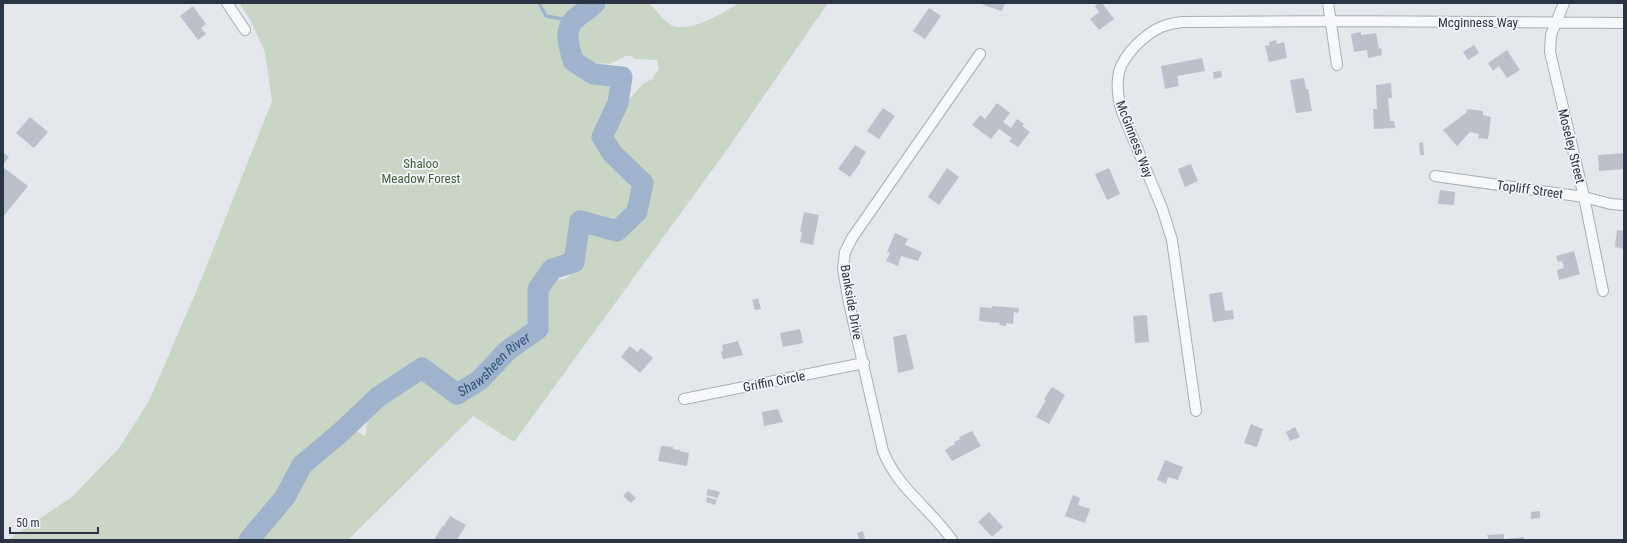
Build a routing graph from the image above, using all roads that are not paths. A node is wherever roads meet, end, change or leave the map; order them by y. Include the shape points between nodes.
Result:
1 (227, 3) edge
2 (1328, 3) edge
3 (1564, 3) edge
4 (1332, 21) junction
5 (1555, 22) junction
6 (1624, 23) edge
7 (245, 30) dead end
8 (980, 54) dead end
9 (1337, 65) dead end
10 (1435, 176) dead end
11 (1584, 197) junction
12 (1624, 205) edge
13 (1603, 291) dead end
14 (864, 363) junction
15 (684, 399) dead end
16 (1196, 411) dead end
17 (952, 540) edge

1 - 7 street
2 - 4 street
3 - 5 street, Moseley Street
4 - 5 street, Mcginness Way
4 - 9 street
4 - 16 street, McGinness Way via 1171,24 1151,32 1143,39 1120,71 1118,98 1122,112 1162,208 1172,240
5 - 6 street, Mcginness Way
5 - 11 street, Moseley Street via 1550,52
8 - 14 street, Bankside Drive via 852,238 845,252 843,269
10 - 11 street, Topliff Street
11 - 12 street, Topliff Street
11 - 13 street, Moseley Street
14 - 15 street, Griffin Circle
14 - 17 street, Bankside Drive via 882,451 888,466 898,481

